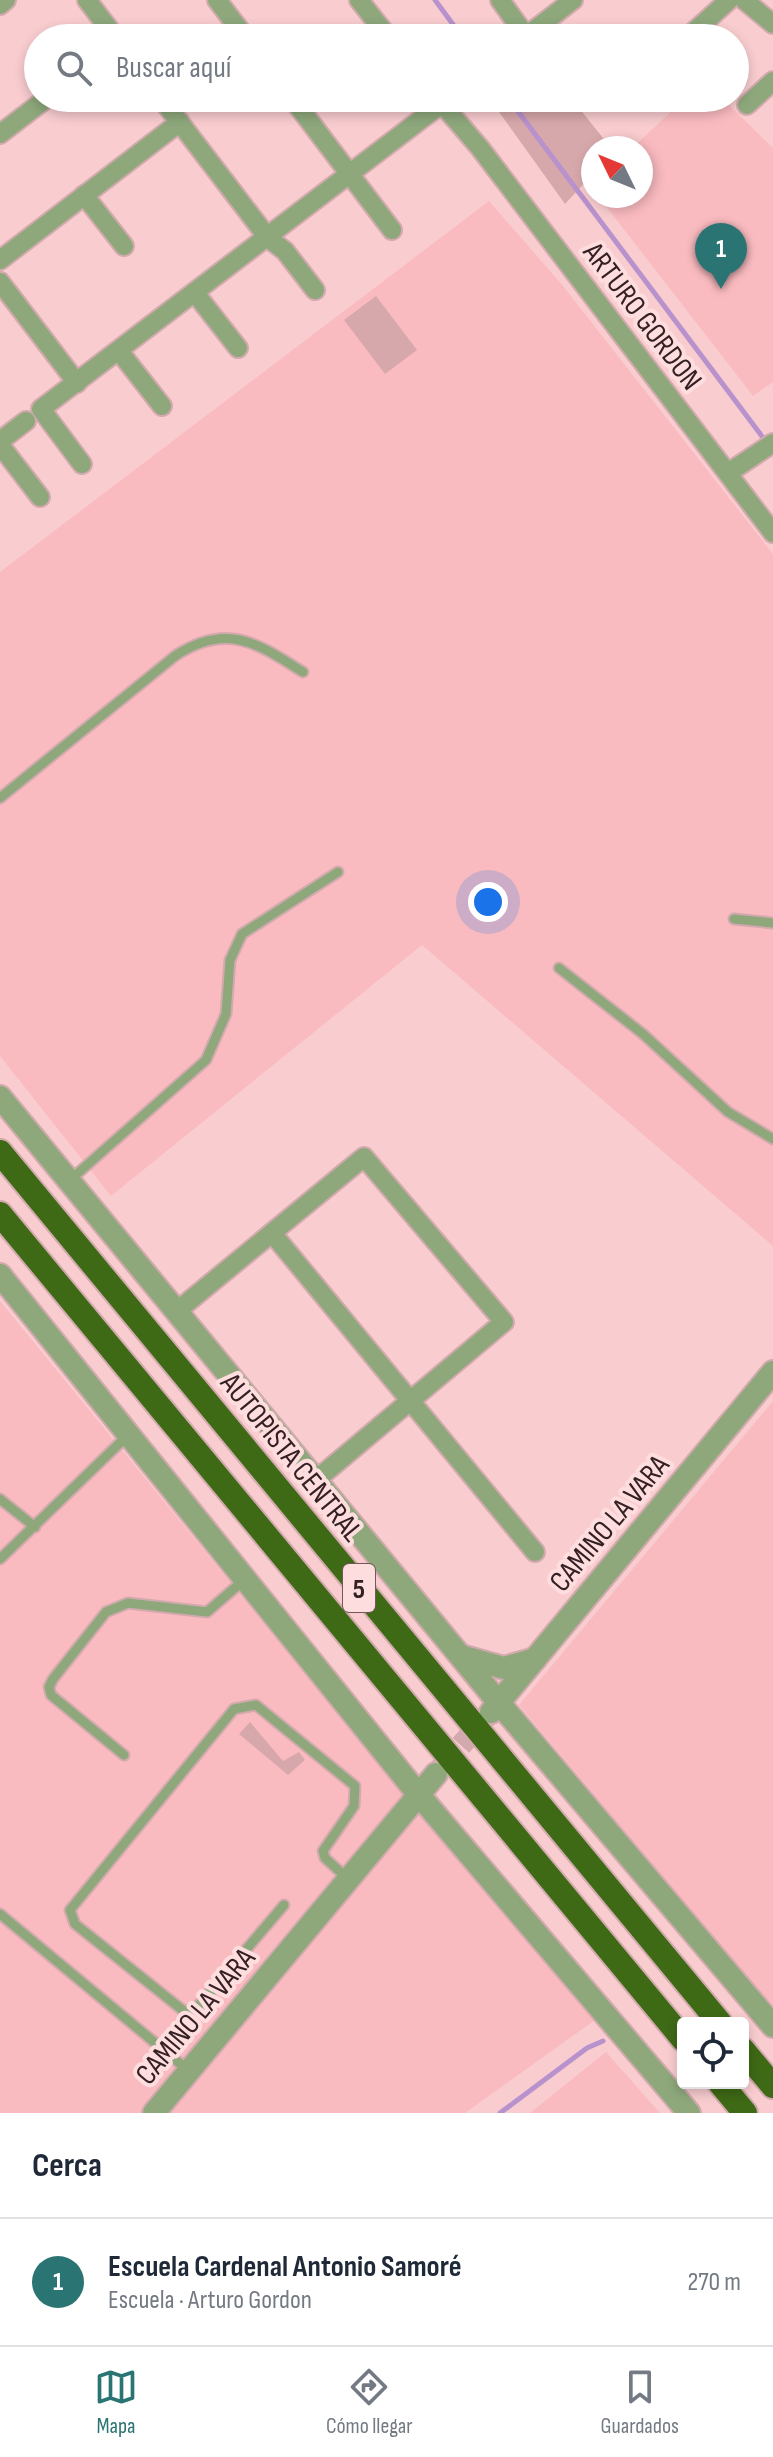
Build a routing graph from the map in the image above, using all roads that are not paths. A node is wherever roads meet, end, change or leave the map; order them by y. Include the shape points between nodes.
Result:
1 (6, 0) edge
2 (87, 0) edge
3 (217, 0) edge
4 (359, 0) edge
5 (500, 0) edge
6 (573, 0) edge
7 (729, 0) edge
8 (744, 0) edge
9 (0, 5) edge
10 (105, 24) edge
11 (235, 24) edge
12 (378, 24) edge
13 (516, 24) edge
14 (542, 24) edge
15 (702, 24) edge
16 (773, 24) edge
17 (773, 81) edge
18 (749, 103) edge
19 (29, 112) edge
20 (172, 112) edge
21 (303, 112) edge
22 (428, 112) edge
23 (452, 112) edge
24 (180, 122) junction
25 (0, 134) edge
26 (351, 176) junction
27 (84, 195) junction
28 (392, 230) dead end
29 (268, 238) junction
30 (124, 246) dead end
31 (0, 260) edge
32 (0, 282) edge
33 (315, 290) dead end
34 (195, 293) junction
35 (238, 348) dead end
36 (119, 351) junction
37 (77, 383) junction
38 (162, 406) dead end
39 (26, 421) dead end
40 (0, 443) edge
41 (773, 443) edge
42 (82, 464) dead end
43 (728, 473) junction
44 (40, 497) dead end
45 (773, 533) edge
46 (303, 672) dead end
47 (0, 798) edge
48 (338, 872) dead end
49 (734, 919) dead end
50 (773, 923) edge
51 (559, 968) dead end
52 (0, 1097) edge
53 (773, 1139) edge
54 (0, 1152) edge
55 (69, 1181) junction
56 (0, 1214) edge
57 (272, 1233) junction
58 (0, 1275) edge
59 (177, 1311) junction
60 (773, 1372) edge
61 (410, 1401) junction
62 (131, 1433) junction
63 (316, 1480) junction
64 (0, 1499) edge
65 (35, 1527) junction
66 (535, 1552) dead end
67 (0, 1559) edge
68 (246, 1578) junction
69 (461, 1656) junction
70 (536, 1659) junction
71 (495, 1707) junction
72 (124, 1755) dead end
73 (436, 1774) tunnel mouth
74 (418, 1794) junction
75 (348, 1879) junction
76 (284, 1905) dead end
77 (0, 1914) edge
78 (715, 2017) edge
79 (773, 2026) edge
80 (677, 2032) edge
81 (749, 2057) edge
82 (189, 2071) junction
83 (773, 2086) edge
84 (725, 2089) edge
85 (154, 2113) edge
86 (689, 2113) edge
87 (745, 2113) edge

1 - 9 street
2 - 10 street
3 - 11 street
4 - 12 street
5 - 13 street
6 - 14 street
7 - 15 street
8 - 16 street
17 - 18 street
19 - 25 street
20 - 24 street
21 - 26 street
22 - 26 street
23 - 43 street, ARTURO GORDON
24 - 27 street
24 - 29 street
26 - 28 street
26 - 29 street
27 - 30 street
27 - 31 street
29 - 33 street
29 - 34 street
32 - 37 street
34 - 35 street
34 - 36 street
36 - 37 street
36 - 38 street
37 - 42 street via 41,409
39 - 40 street
40 - 44 street
41 - 43 street
43 - 45 street, ARTURO GORDON
46 - 47 lane via 258,643 229,638 201,642 175,656
48 - 55 lane via 242,934 230,960 222,1029 206,1060
49 - 50 lane
51 - 53 lane via 643,1034 728,1112
52 - 55 street
54 - 78 highway, AUTOPISTA CENTRAL / 5
55 - 59 street
56 - 80 highway, 5
57 - 59 street
57 - 61 street
57 - 61 street via 364,1157 504,1322
58 - 62 street
59 - 63 street
60 - 70 street, CAMINO LA VARA
61 - 63 street
61 - 66 street
62 - 65 lane
62 - 68 street
63 - 69 street
64 - 65 lane
65 - 67 lane
68 - 72 lane via 207,1612 128,1603 106,1612 53,1679 51,1695
68 - 74 street
69 - 70 street via 504,1668
69 - 71 street
70 - 71 street, CAMINO LA VARA
71 - 79 street
73 - 74 street, CAMINO LA VARA
74 - 75 street, CAMINO LA VARA
74 - 86 street
75 - 76 lane via 323,1851 354,1806 355,1786 256,1705 246,1705 234,1709 70,1910 75,1924 185,2012 199,2005
75 - 82 street, CAMINO LA VARA
77 - 82 lane
81 - 83 highway
82 - 85 street, CAMINO LA VARA
84 - 87 highway

